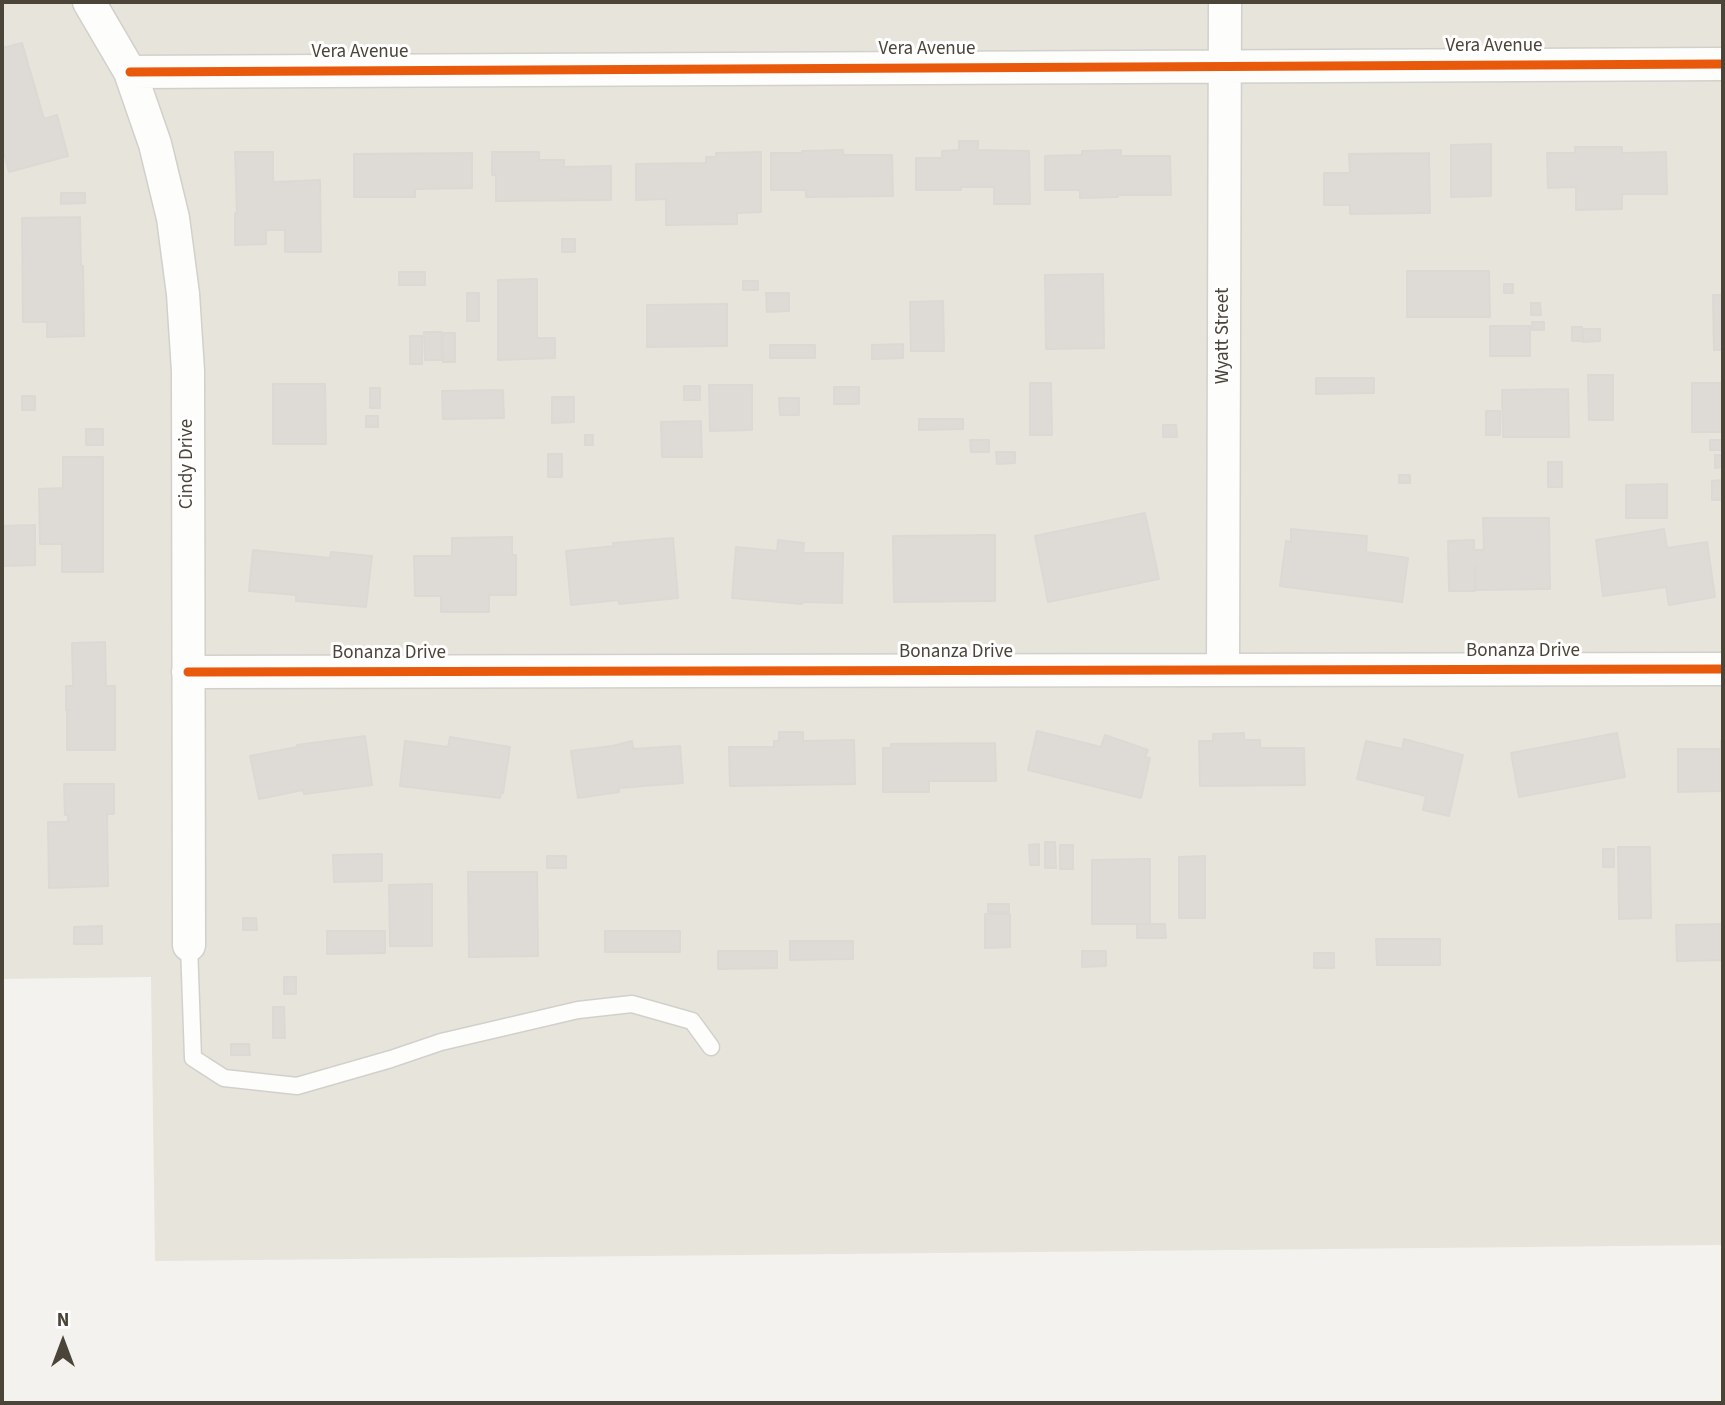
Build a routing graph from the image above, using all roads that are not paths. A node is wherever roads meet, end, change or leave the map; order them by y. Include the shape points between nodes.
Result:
1 (89, 2) edge
2 (1225, 2) edge
3 (1723, 64) edge
4 (1225, 66) junction
5 (130, 72) junction
6 (1723, 669) edge
7 (1223, 670) junction
8 (188, 672) junction
9 (189, 945) joint
10 (711, 1047) dead end

1 - 5 street, Cindy Drive
2 - 4 street, Wyatt Street
3 - 4 street, Vera Avenue
4 - 5 street, Vera Avenue
4 - 7 street, Wyatt Street
5 - 8 street, Cindy Drive via 173,218 183,294 188,371
6 - 7 street, Bonanza Drive
7 - 8 street, Bonanza Drive
8 - 9 street, Cindy Drive
9 - 10 lane via 192,1058 224,1078 297,1086 441,1042 578,1010 632,1004 692,1021

